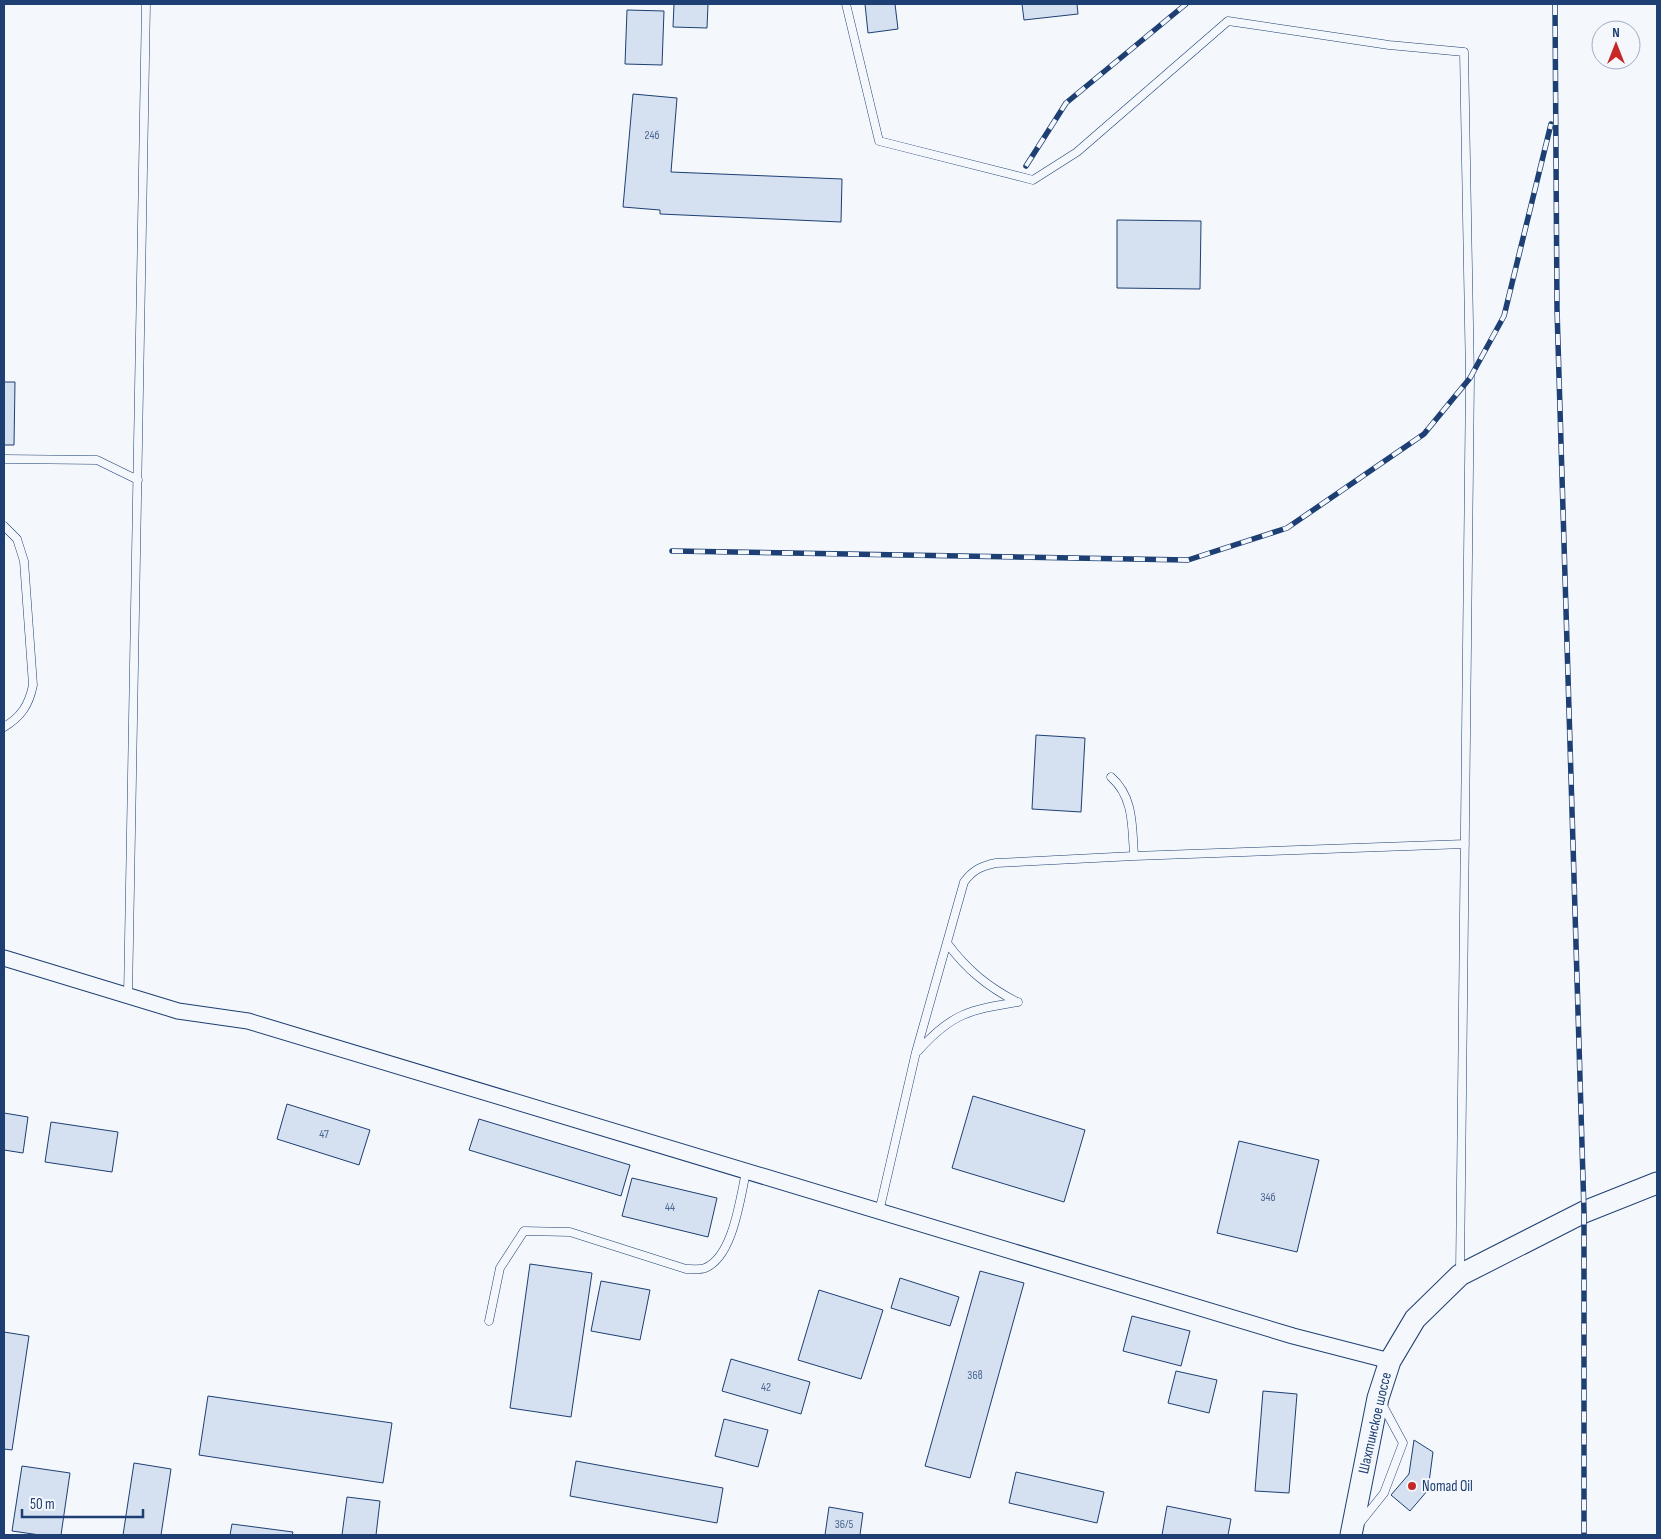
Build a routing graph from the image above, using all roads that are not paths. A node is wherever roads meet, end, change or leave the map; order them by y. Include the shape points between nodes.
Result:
1 (146, 4) edge
2 (846, 4) edge
3 (4, 459) edge
4 (138, 480) junction
5 (4, 526) edge
6 (4, 727) edge
7 (1110, 777) dead end
8 (1465, 844) junction
9 (1134, 856) junction
10 (947, 943) junction
11 (4, 958) edge
12 (128, 996) junction
13 (916, 1052) junction
14 (746, 1172) junction
15 (1657, 1184) edge
16 (879, 1212) junction
17 (1460, 1275) junction
18 (489, 1322) dead end
19 (1390, 1361) junction
20 (1378, 1398) junction
21 (1351, 1534) edge

1 - 4 lane
2 - 8 lane via 878,141 1033,180 1077,152 1228,21 1389,45 1464,52 1470,378
3 - 4 lane via 97,460
4 - 12 lane
5 - 6 lane via 17,539 24,561 33,685 24,711
7 - 9 lane via 1122,787 1129,806
8 - 9 lane
8 - 17 lane
9 - 10 lane via 996,863 980,867 964,882
10 - 13 lane
10 - 13 lane via 982,981 1018,1002 957,1016 938,1029
11 - 12 street
12 - 14 street via 178,1011 248,1021
13 - 16 lane
14 - 16 street
14 - 18 lane via 730,1236 719,1260 704,1269 686,1269 570,1232 524,1231 500,1268
15 - 17 main road, Шахтинское шоссе via 1584,1212
16 - 19 street via 1293,1336
17 - 19 main road, Шахтинское шоссе via 1416,1319
19 - 20 main road, Шахтинское шоссе
20 - 21 main road, Шахтинское шоссе
20 - 21 lane via 1403,1443 1384,1494

